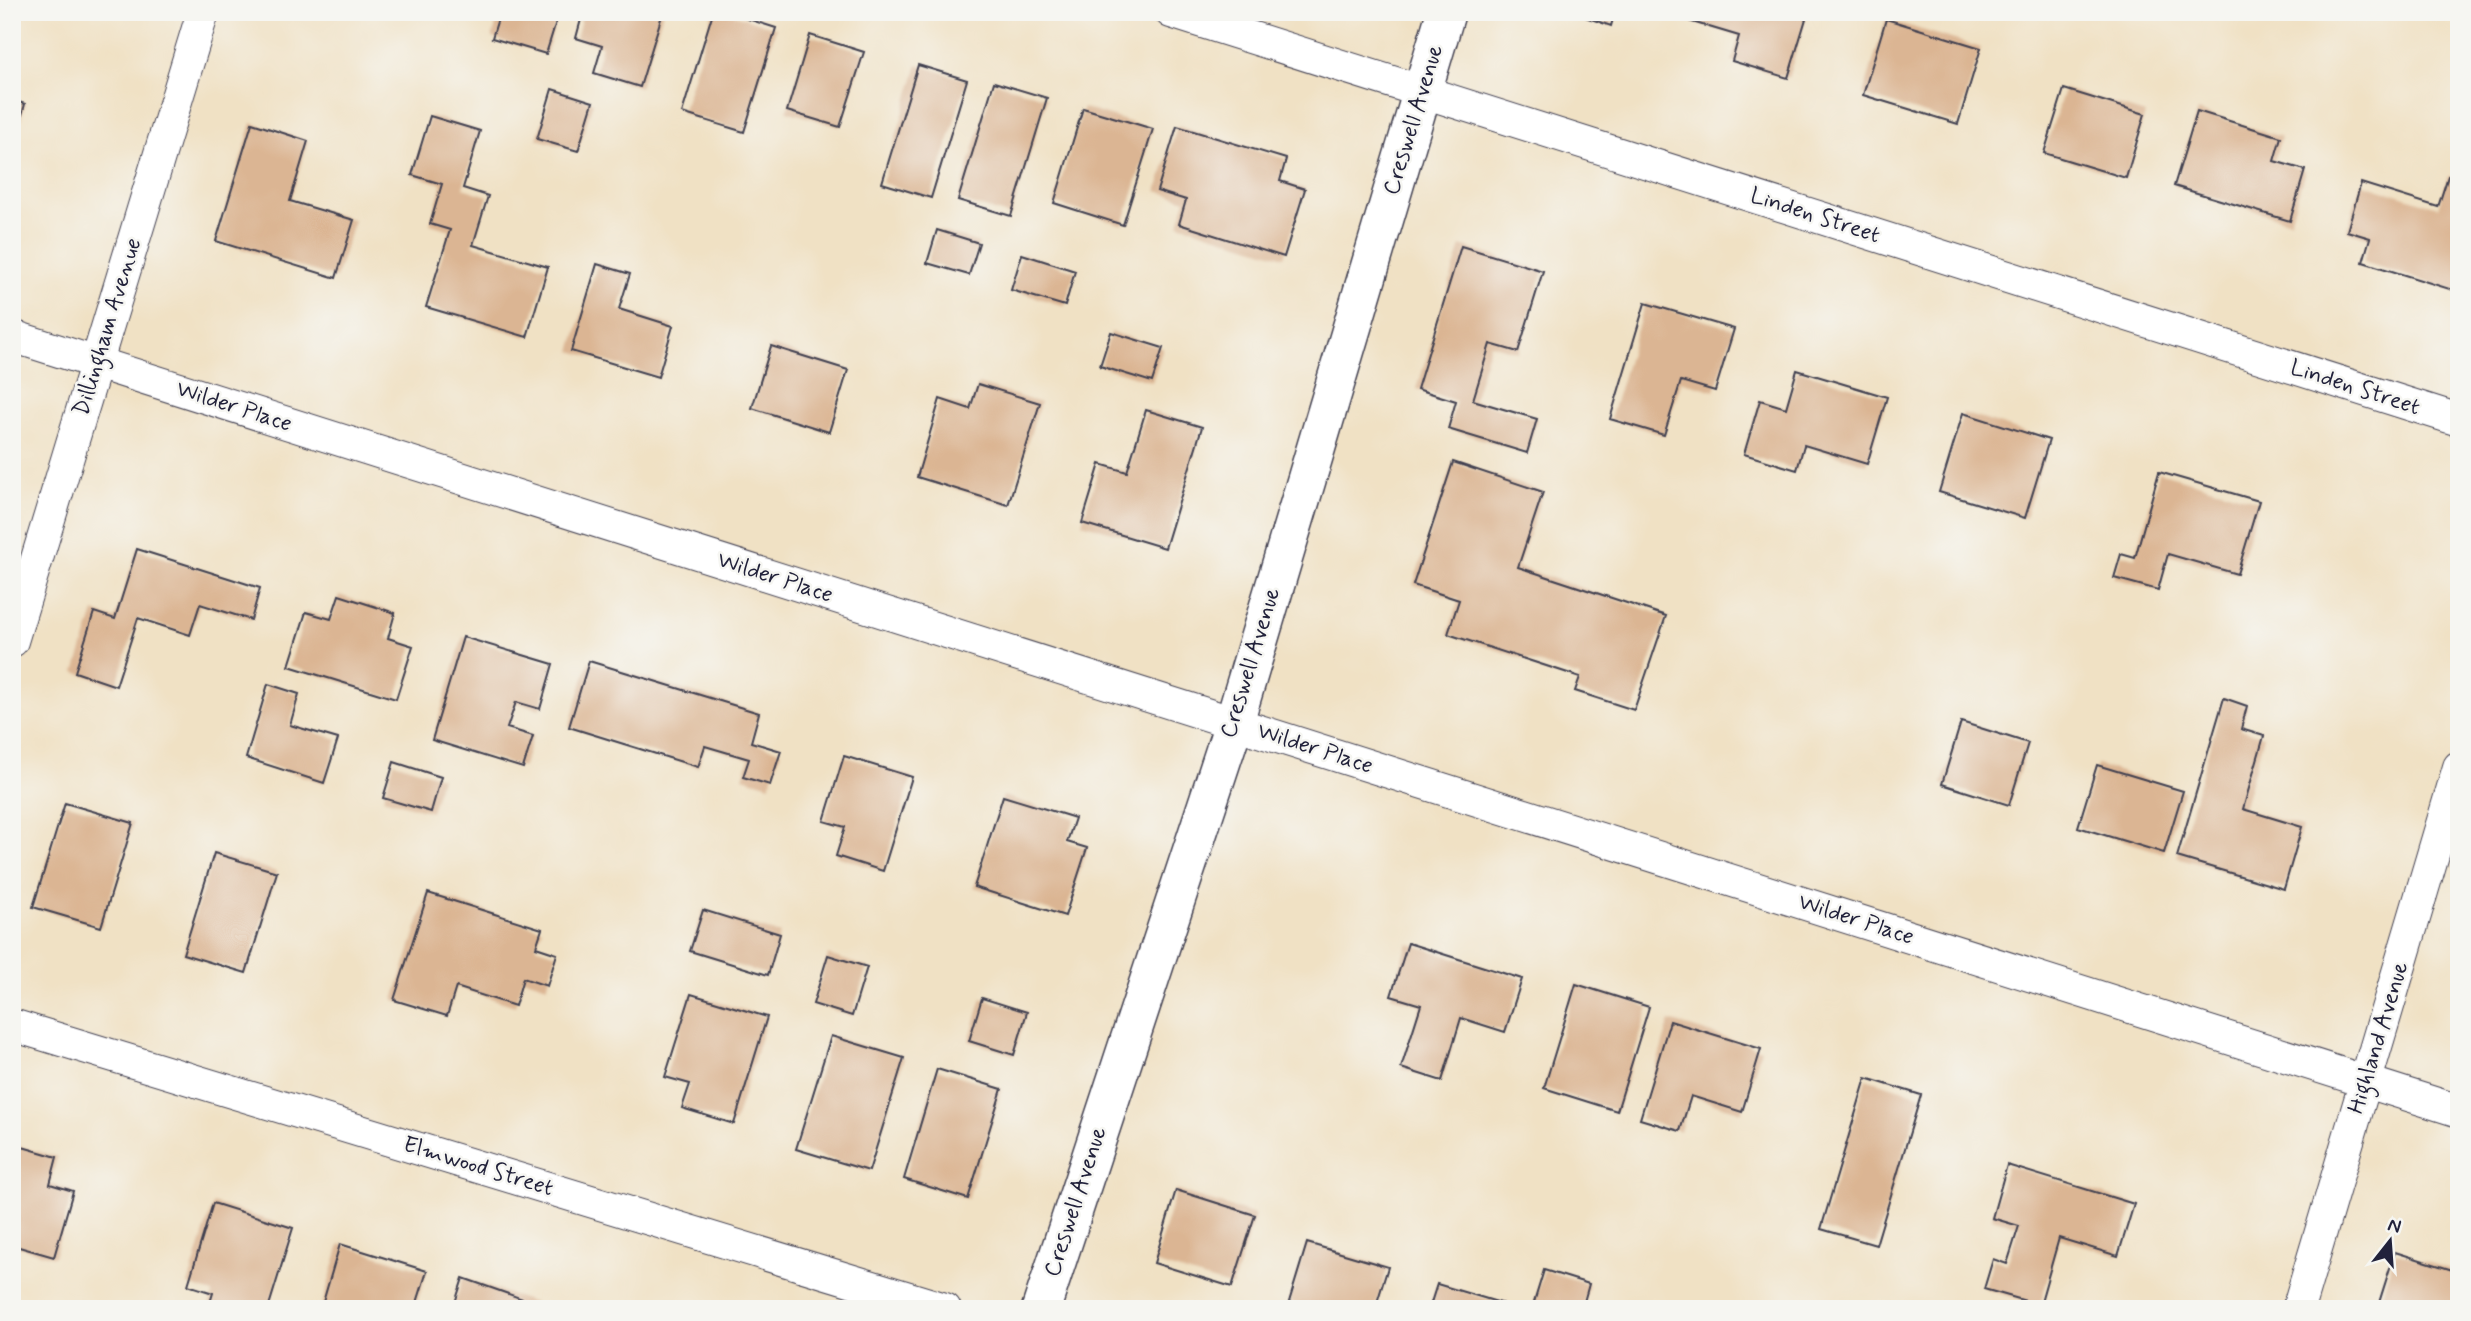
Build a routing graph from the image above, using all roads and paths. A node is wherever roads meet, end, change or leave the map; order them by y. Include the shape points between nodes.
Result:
1 (203, 12) edge
2 (1171, 12) edge
3 (1446, 12) edge
4 (1422, 91) junction
5 (12, 336) edge
6 (97, 363) junction
7 (2459, 421) edge
8 (12, 641) edge
9 (1234, 723) junction
10 (2459, 767) edge
11 (12, 1025) edge
12 (2366, 1081) junction
13 (2459, 1111) edge
14 (945, 1309) edge
15 (1041, 1309) edge
16 (2298, 1309) edge

1 - 6 street, Dillingham Avenue
2 - 4 street, Linden Street
3 - 4 street, Creswell Avenue
4 - 7 street, Linden Street
4 - 9 street, Creswell Avenue
5 - 6 street, Wilder Place
6 - 8 street, Dillingham Avenue
6 - 9 street, Wilder Place
9 - 12 street, Wilder Place
9 - 15 street, Creswell Avenue
10 - 12 street, Highland Avenue
11 - 14 street, Elmwood Street
12 - 13 street, Wilder Place
12 - 16 street, Highland Avenue

